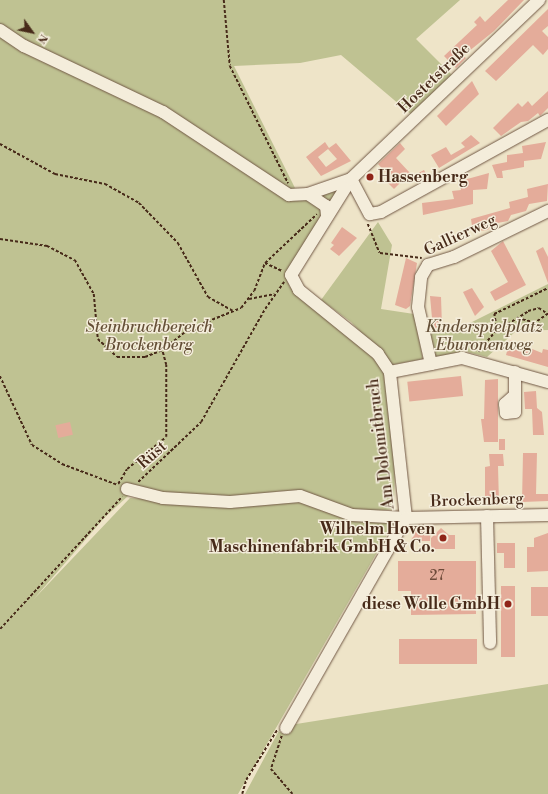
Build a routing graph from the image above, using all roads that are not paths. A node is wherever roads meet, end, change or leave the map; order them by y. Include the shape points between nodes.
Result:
1 (539, 0) edge
2 (0, 30) edge
3 (548, 120) edge
4 (351, 178) junction
5 (308, 194) junction
6 (327, 211) junction
7 (548, 211) edge
8 (291, 275) joint
9 (431, 364) junction
10 (390, 372) junction
11 (515, 372) junction
12 (548, 382) edge
13 (514, 396) dead end
14 (124, 488) road end
15 (548, 515) edge
16 (487, 516) junction
17 (406, 518) junction
18 (490, 643) dead end
19 (283, 726) road end

1 - 4 street, Hostetstraße
2 - 5 street via 24,46 163,112 281,191 295,195
3 - 4 street via 381,212 370,214
4 - 5 street, Hostetstraße
4 - 6 street, Hostetstraße
5 - 6 street
6 - 8 street, Hostetstraße
7 - 9 street, Gallierweg via 454,257 428,265 421,277 418,307
8 - 10 street, Am Dolomitbruch via 299,290 378,354
9 - 10 street
9 - 11 street via 462,358
10 - 17 street, Am Dolomitbruch
11 - 12 street
11 - 13 street
14 - 17 street, Brockenberg via 163,498 230,502 300,496 352,515
15 - 16 street, Brockenberg
16 - 17 street, Brockenberg
16 - 18 street
17 - 19 street

